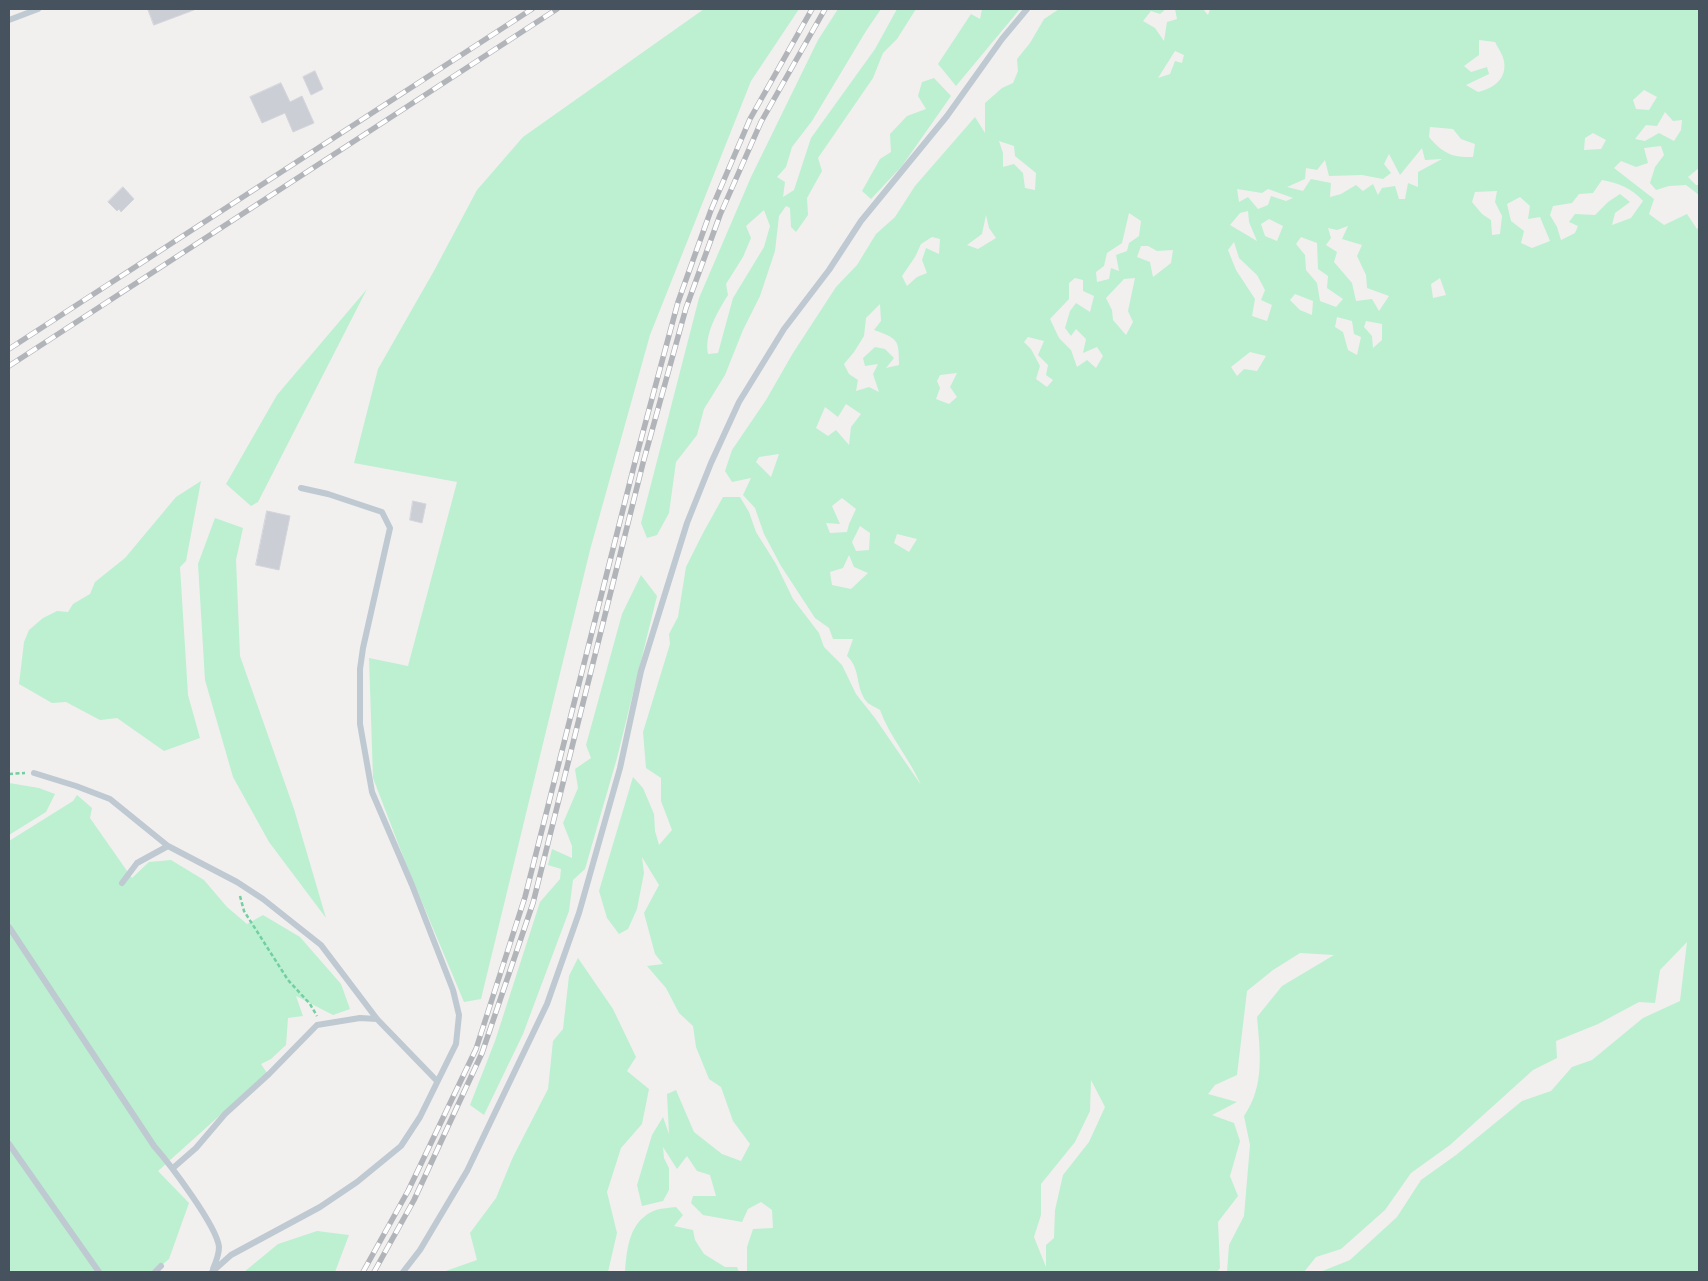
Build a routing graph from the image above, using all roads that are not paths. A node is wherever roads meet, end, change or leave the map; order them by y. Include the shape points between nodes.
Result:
1 (38, 9) edge
2 (1027, 9) edge
3 (9, 20) edge
4 (301, 488) dead end
5 (34, 773) road end
6 (168, 846) junction
7 (122, 883) dead end
8 (9, 927) edge
9 (377, 1019) junction
10 (437, 1081) junction
11 (9, 1144) edge
12 (173, 1168) junction
13 (161, 1266) dead end
14 (100, 1272) edge
15 (155, 1272) edge
16 (212, 1272) edge
17 (403, 1272) edge

1 - 3 lane
2 - 17 lane via 947,116 861,221 784,329 739,402 687,523 641,671 620,768 579,913 547,1004 467,1172
4 - 10 lane via 382,512 390,528 362,655 360,724 372,792 454,990 459,1015 456,1044
5 - 6 lane via 110,799
6 - 7 lane via 137,863
6 - 9 lane via 263,899 321,945
8 - 12 lane via 148,1137
9 - 10 lane
9 - 12 lane via 360,1018 317,1025
10 - 16 lane via 402,1146 320,1207 231,1255
11 - 14 lane
12 - 16 lane via 219,1245 218,1259
13 - 15 lane

